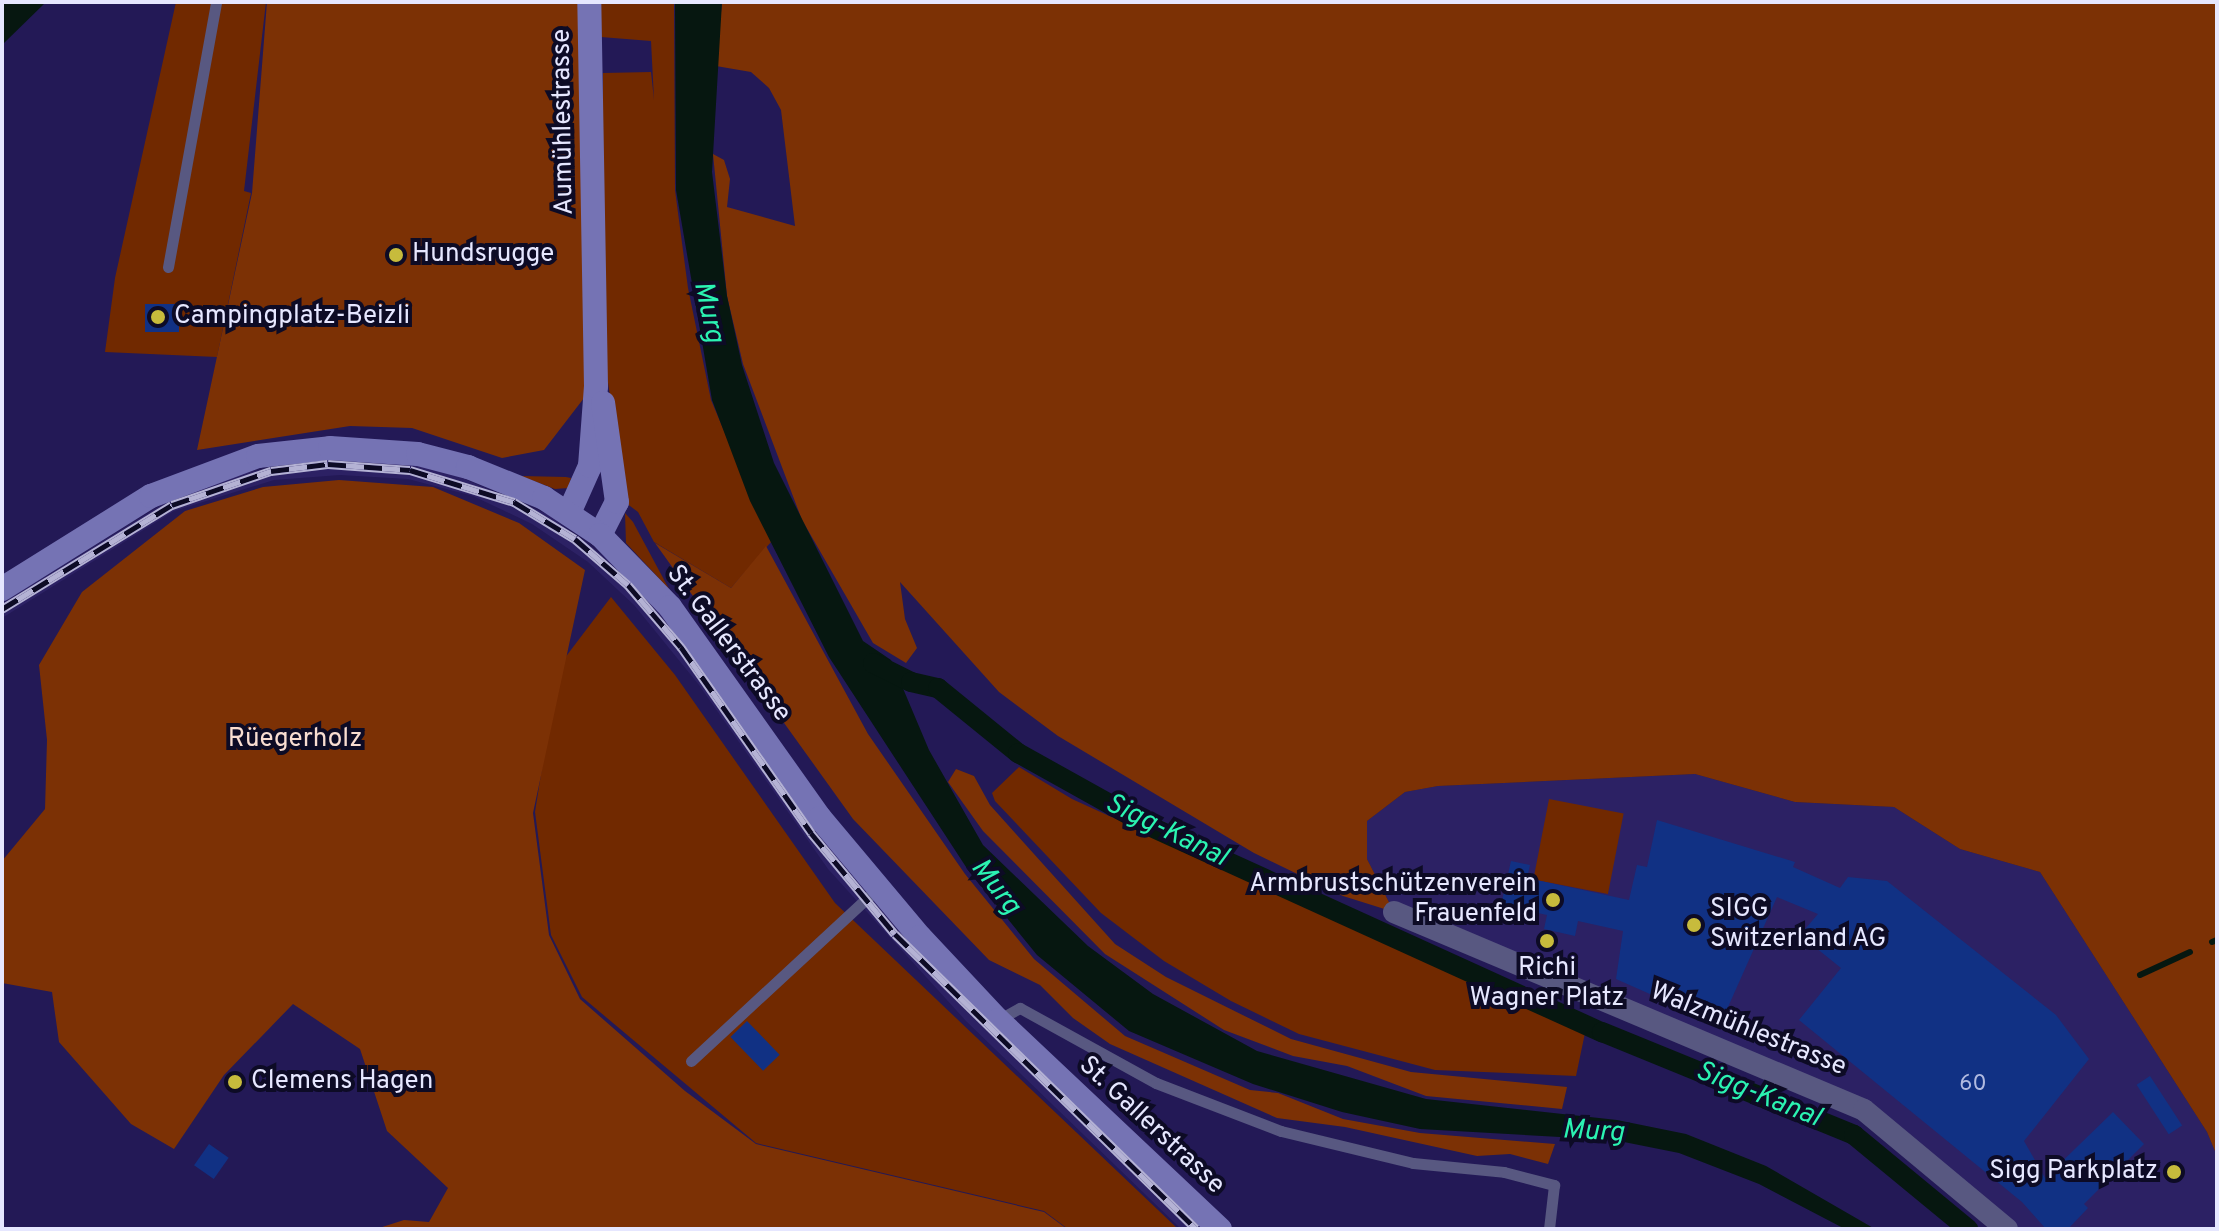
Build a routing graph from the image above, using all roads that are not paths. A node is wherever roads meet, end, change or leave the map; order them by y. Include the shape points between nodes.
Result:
1 (216, 2) edge
2 (589, 2) edge
3 (168, 267) dead end
4 (596, 386) junction
5 (569, 513) junction
6 (600, 535) junction
7 (2, 589) edge
8 (877, 889) junction
9 (1394, 912) dead end
10 (998, 1020) junction
11 (691, 1061) dead end
12 (1220, 1229) edge
13 (1549, 1229) edge
14 (2007, 1229) edge

1 - 3 lane
2 - 4 main road, Aumühlestrasse
4 - 5 main road, Aumühlestrasse via 588,475
4 - 6 main road, Aumühlestrasse via 617,491 612,518
5 - 6 main road, St. Gallerstrasse
5 - 7 main road, St. Gallerstrasse via 509,482 418,454 373,449 258,456 179,483 108,520
6 - 8 main road, St. Gallerstrasse via 688,630
8 - 10 main road, St. Gallerstrasse
8 - 11 lane
9 - 14 street, Walzmühlestrasse via 1864,1110
10 - 12 main road, St. Gallerstrasse
10 - 13 lane via 1020,1008 1156,1083 1281,1131 1413,1163 1504,1172 1554,1185

